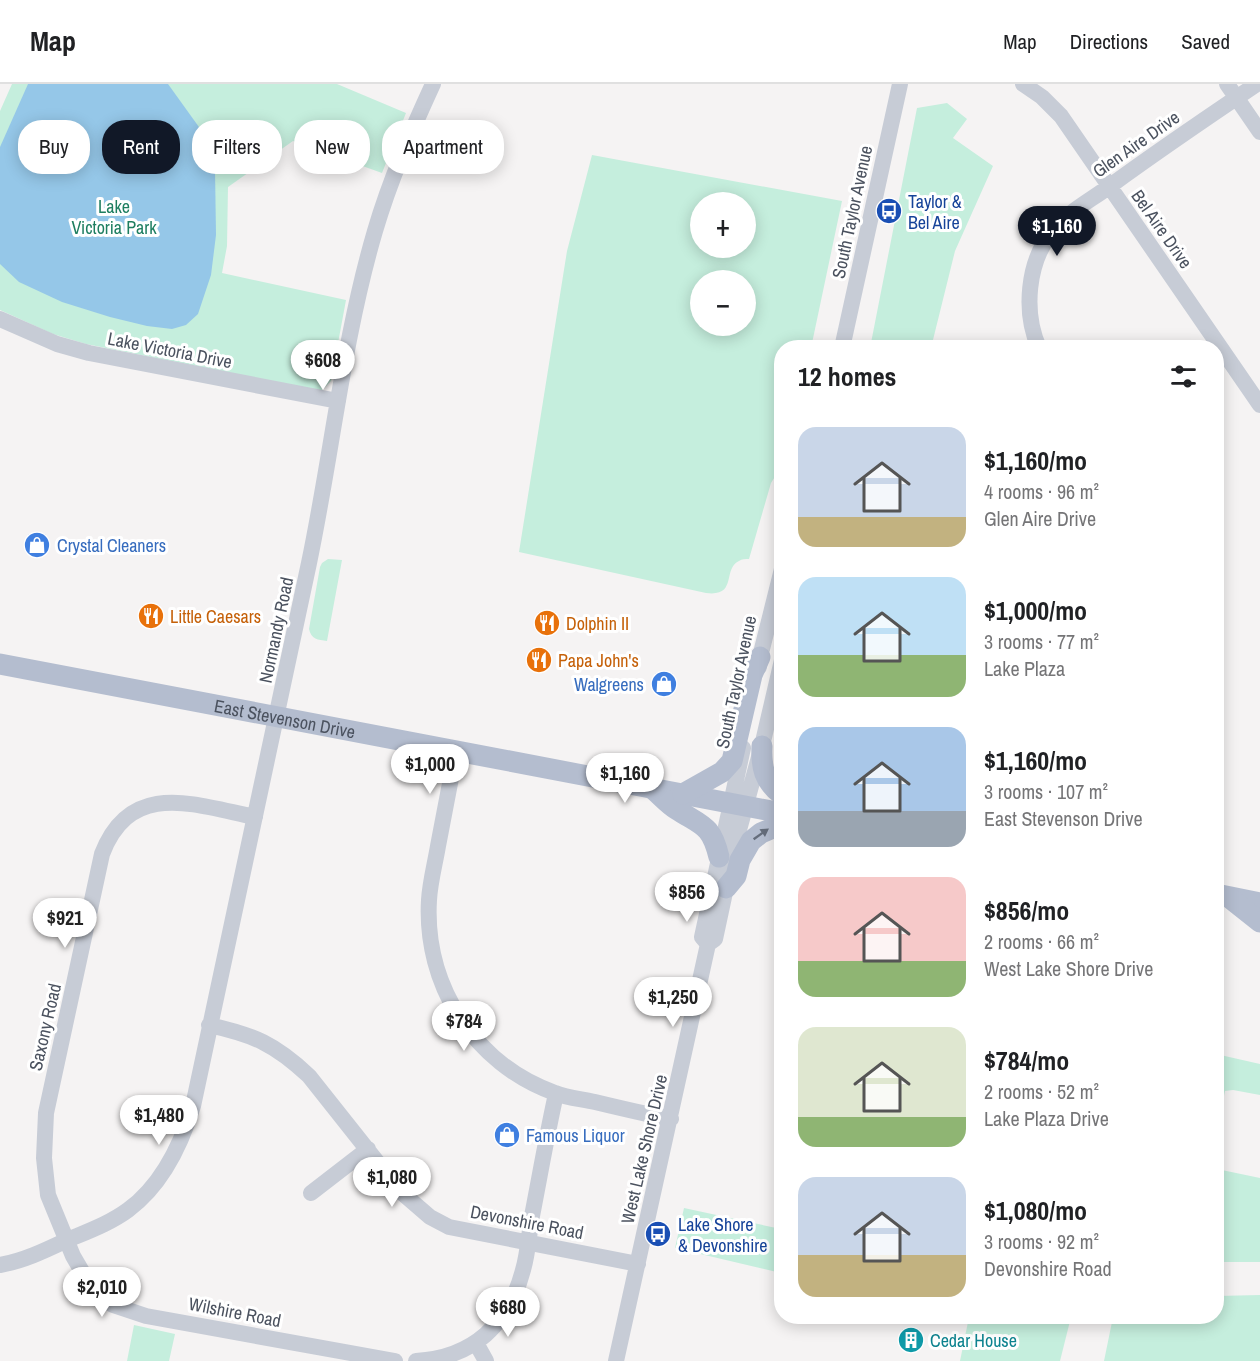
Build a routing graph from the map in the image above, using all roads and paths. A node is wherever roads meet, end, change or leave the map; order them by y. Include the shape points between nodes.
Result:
1 (433, 84) edge
2 (900, 84) edge
3 (1023, 84) edge
4 (1257, 84) edge
5 (1232, 91) edge
6 (1260, 132) edge
7 (1109, 186) junction
8 (0, 319) edge
9 (844, 340) edge
10 (1037, 340) edge
11 (1215, 340) edge
12 (1224, 353) edge
13 (338, 401) junction
14 (1260, 405) edge
15 (774, 600) edge
16 (760, 657) junction
17 (0, 664) edge
18 (774, 694) edge
19 (277, 718) junction
20 (762, 746) junction
21 (456, 752) junction
22 (774, 786) edge
23 (654, 789) junction
24 (683, 794) junction
25 (738, 805) junction
26 (774, 812) edge
27 (255, 817) junction
28 (774, 827) edge
29 (719, 857) junction
30 (726, 888) junction
31 (1224, 895) edge
32 (1224, 896) edge
33 (1260, 903) edge
34 (1260, 922) edge
35 (708, 944) junction
36 (209, 1025) junction
37 (556, 1094) junction
38 (671, 1119) junction
39 (368, 1149) junction
40 (311, 1193) dead end
41 (67, 1241) junction
42 (527, 1243) junction
43 (638, 1264) junction
44 (0, 1265) edge
45 (476, 1343) junction
46 (395, 1361) edge
47 (416, 1361) edge
48 (486, 1361) edge
49 (616, 1361) edge

1 - 13 street, Normandy Road via 398,163 378,222
2 - 9 street, South Taylor Avenue
3 - 7 street, Bel Aire Drive via 1061,116
4 - 5 street, Glen Aire Drive
5 - 6 street
5 - 7 street, Glen Aire Drive
7 - 10 street, Glen Aire Drive via 1053,230 1038,257 1029,302
7 - 11 street, Bel Aire Drive
8 - 13 street, Lake Victoria Drive via 49,341 89,353
12 - 14 street, Bel Aire Drive
13 - 19 street, Normandy Road via 312,552
15 - 16 street, South Taylor Avenue
16 - 24 main road via 752,675 732,761 722,772
16 - 25 street, South Taylor Avenue
17 - 19 main road, East Stevenson Drive
18 - 20 street
19 - 21 main road, East Stevenson Drive
19 - 27 street, Normandy Road
20 - 22 main road via 761,764
20 - 25 street
21 - 23 main road, East Stevenson Drive
21 - 37 street via 429,899 435,965 448,999 465,1026 499,1062
23 - 24 main road, East Stevenson Drive
23 - 29 main road via 673,807 709,830
24 - 25 main road, East Stevenson Drive
25 - 26 main road, East Stevenson Drive
25 - 29 street, West Lake Shore Drive
25 - 30 street, West Lake Shore Drive via 736,841
27 - 36 street, Normandy Road
27 - 41 street, Saxony Road via 167,802 129,814 108,840 46,1113 44,1158 48,1195
30 -> 28 main road via 736,876 751,841
29 - 35 street, West Lake Shore Drive via 702,937
30 - 35 street, West Lake Shore Drive via 716,939
31 - 33 main road
32 - 34 main road
35 - 38 street, West Lake Shore Drive
36 - 39 street, Devonshire Road via 252,1036 292,1060
36 - 41 street, Normandy Road via 186,1130 163,1172 129,1210
37 - 38 street
37 - 42 street
38 - 43 street, West Lake Shore Drive
39 - 40 street
39 - 42 street, Devonshire Road via 401,1192 430,1217 449,1227
41 - 44 street, Normandy Road
41 - 46 street, Wilshire Road via 87,1280 113,1305 146,1316
42 - 43 street, Devonshire Road
42 - 45 street via 522,1274 510,1306 493,1329
43 - 49 street, West Lake Shore Drive
45 - 47 street via 439,1358
45 - 48 street

